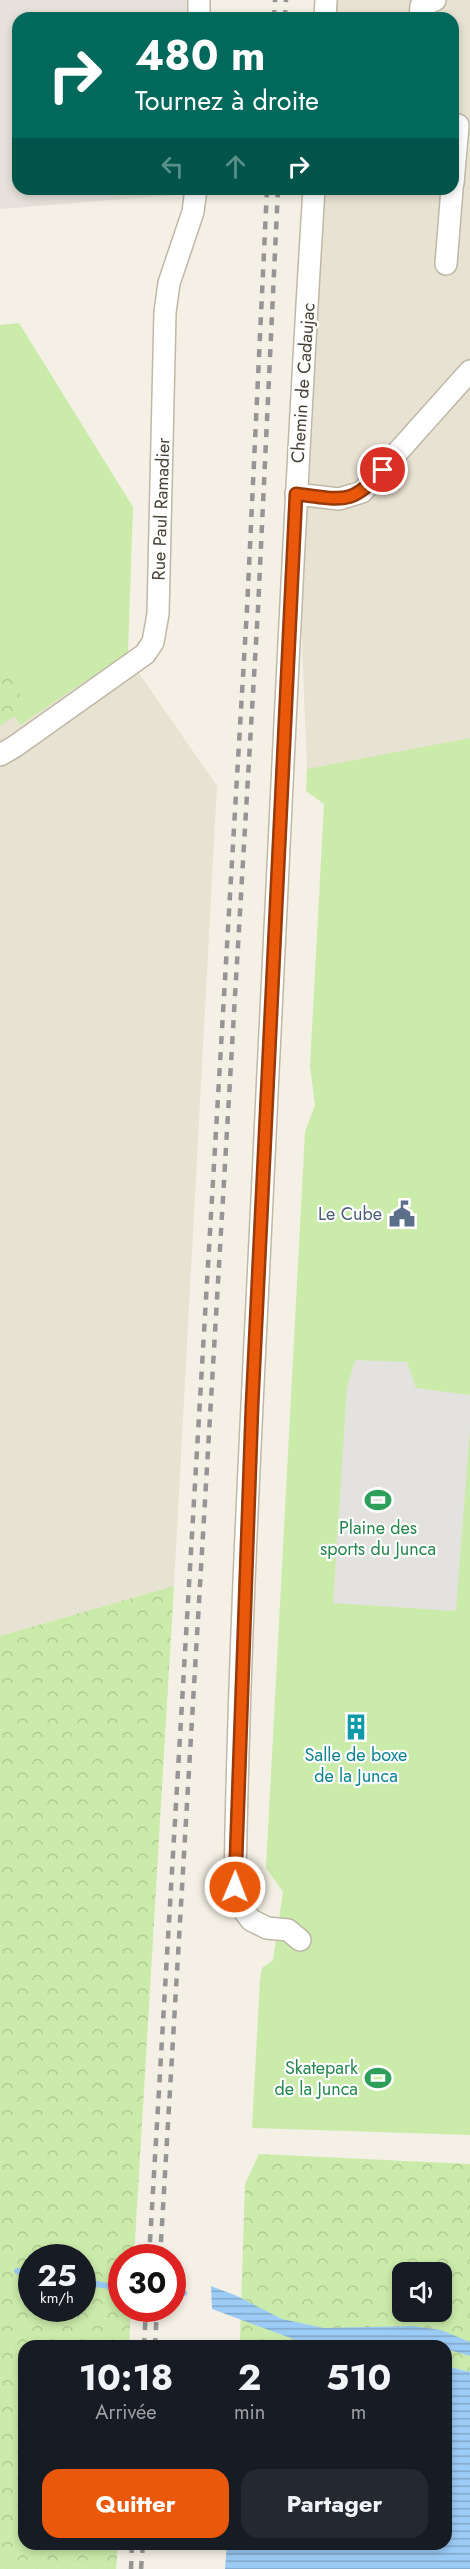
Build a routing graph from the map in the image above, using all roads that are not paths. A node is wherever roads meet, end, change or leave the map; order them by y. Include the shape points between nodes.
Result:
1 (435, 0) edge
2 (420, 12) edge
3 (195, 195) edge
4 (314, 195) edge
5 (452, 195) edge
6 (446, 264) dead end
7 (470, 370) edge
8 (296, 494) junction
9 (0, 755) edge
10 (300, 1940) dead end

1 - 2 street via 421,6
3 - 9 street, Rue Paul Ramadier via 166,296 158,602 153,642 145,654
4 - 8 street, Chemin de Cadaujac
5 - 6 street
7 - 8 street via 362,492 339,499
8 - 10 street, Chemin de Cadaujac via 251,1416 235,1887 238,1904 250,1920 267,1928 288,1930

